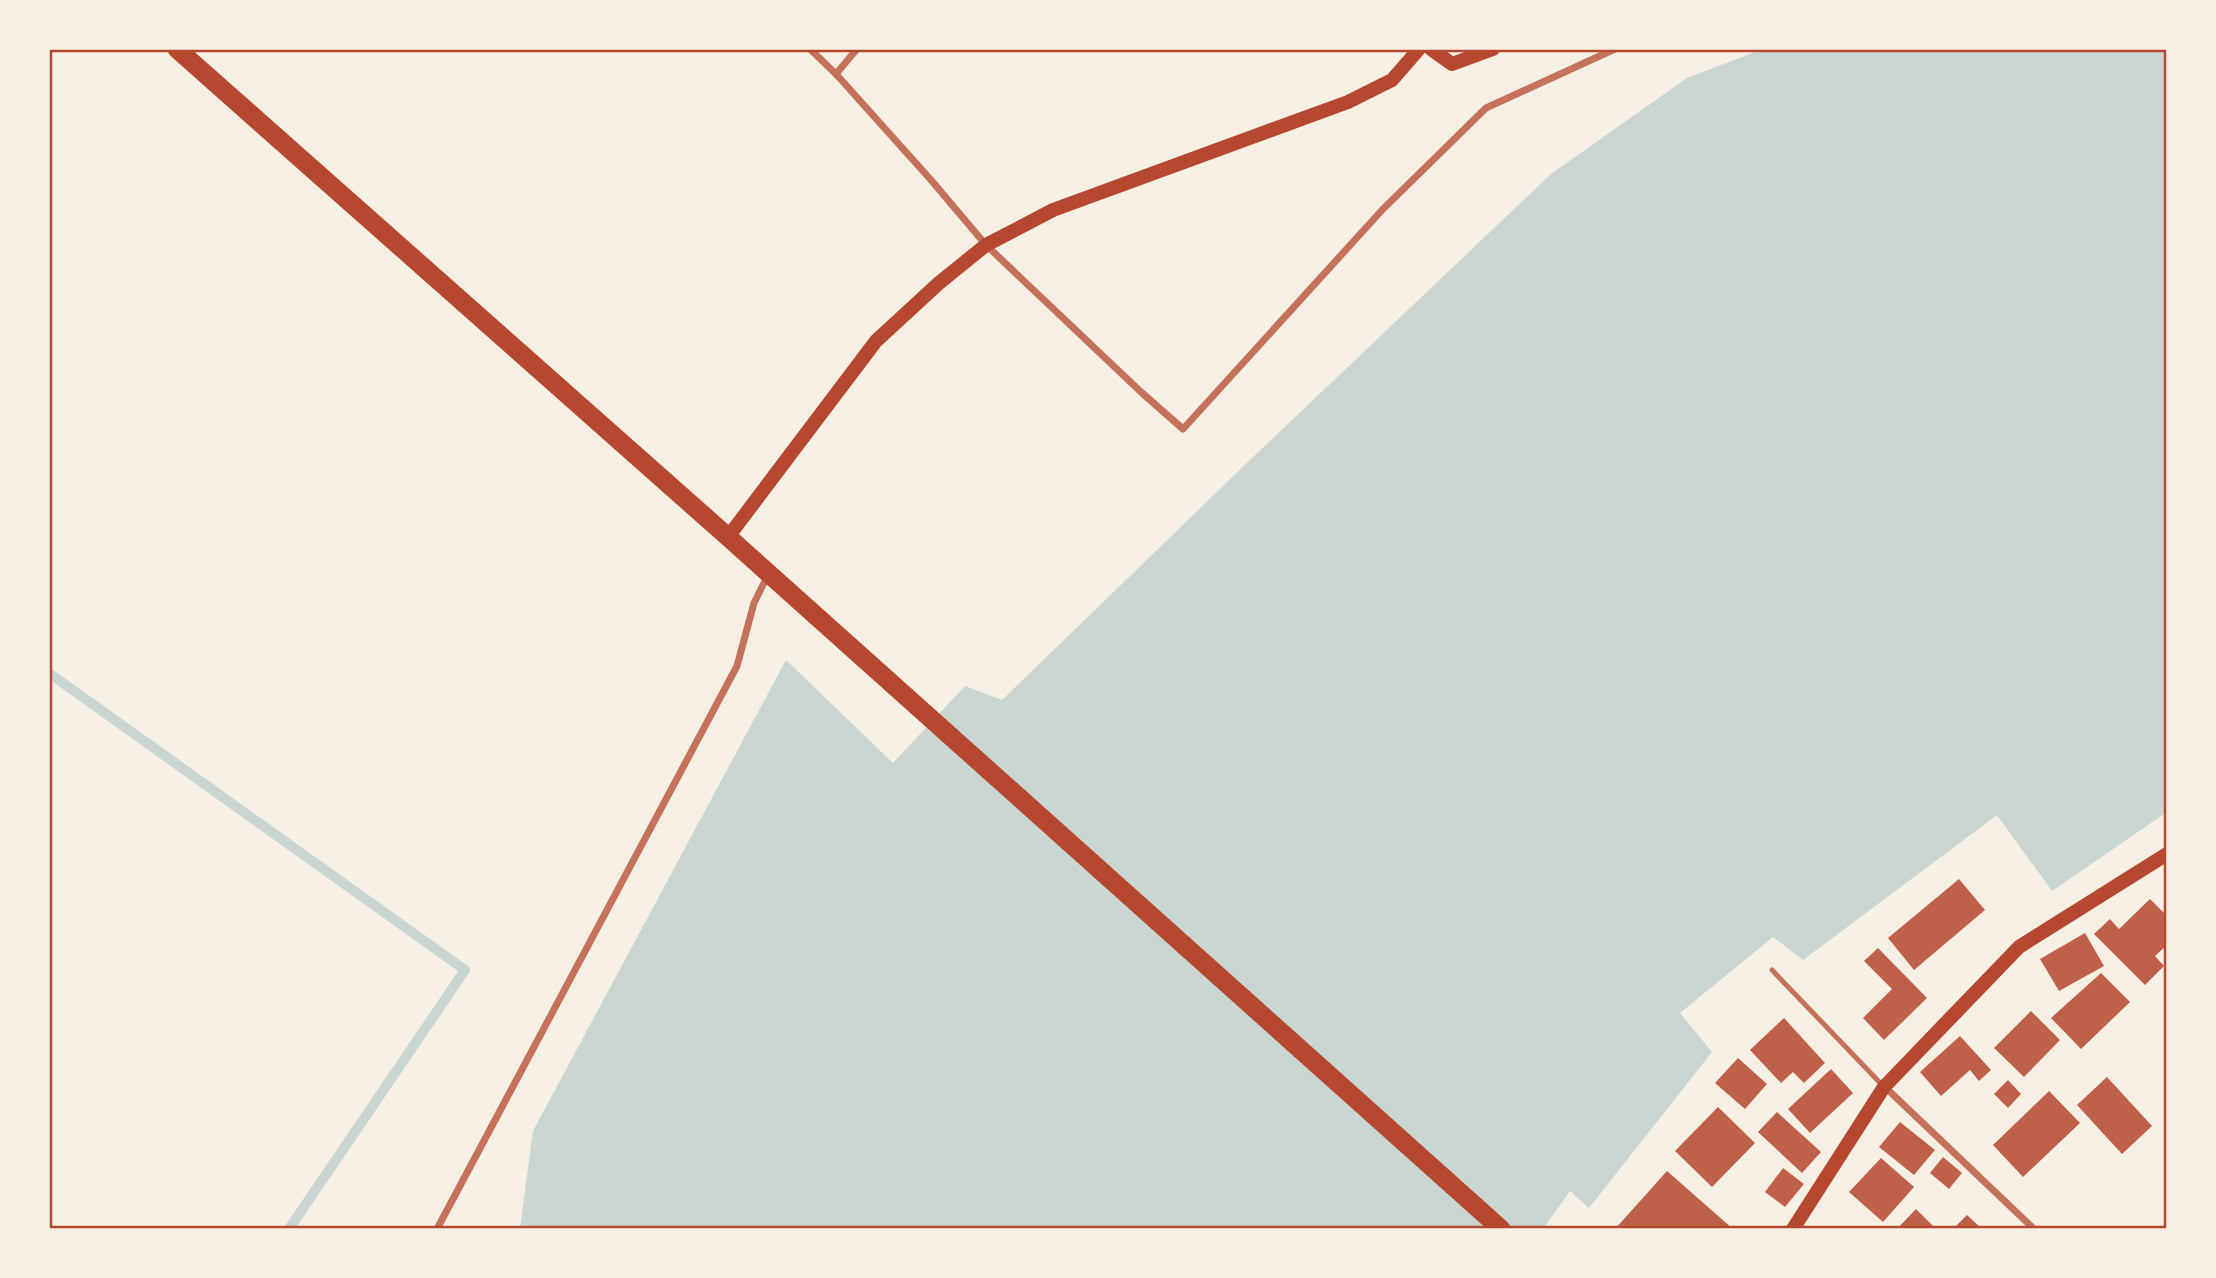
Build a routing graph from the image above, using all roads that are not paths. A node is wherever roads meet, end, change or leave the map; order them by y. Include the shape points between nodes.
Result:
1 (177, 49) edge
2 (810, 49) edge
3 (857, 49) edge
4 (1419, 49) edge
5 (1431, 49) edge
6 (1493, 49) edge
7 (1615, 49) edge
8 (836, 74) junction
9 (986, 245) junction
10 (728, 537) junction
11 (769, 574) junction
12 (2167, 854) edge
13 (1772, 970) dead end
14 (1884, 1087) junction
15 (437, 1229) edge
16 (1502, 1229) edge
17 (1793, 1229) edge
18 (2034, 1229) edge

1 - 10 highway
2 - 8 street
3 - 8 street
4 - 9 main road via 1392,80 1348,102 1053,210
5 - 6 main road via 1452,64
7 - 9 street via 1486,108 1382,209 1183,429
8 - 9 street
9 - 10 main road via 876,341
10 - 11 highway
11 - 15 street via 754,603 737,666
11 - 16 highway
12 - 14 main road via 2019,947
13 - 14 lane
14 - 17 main road
14 - 18 street

